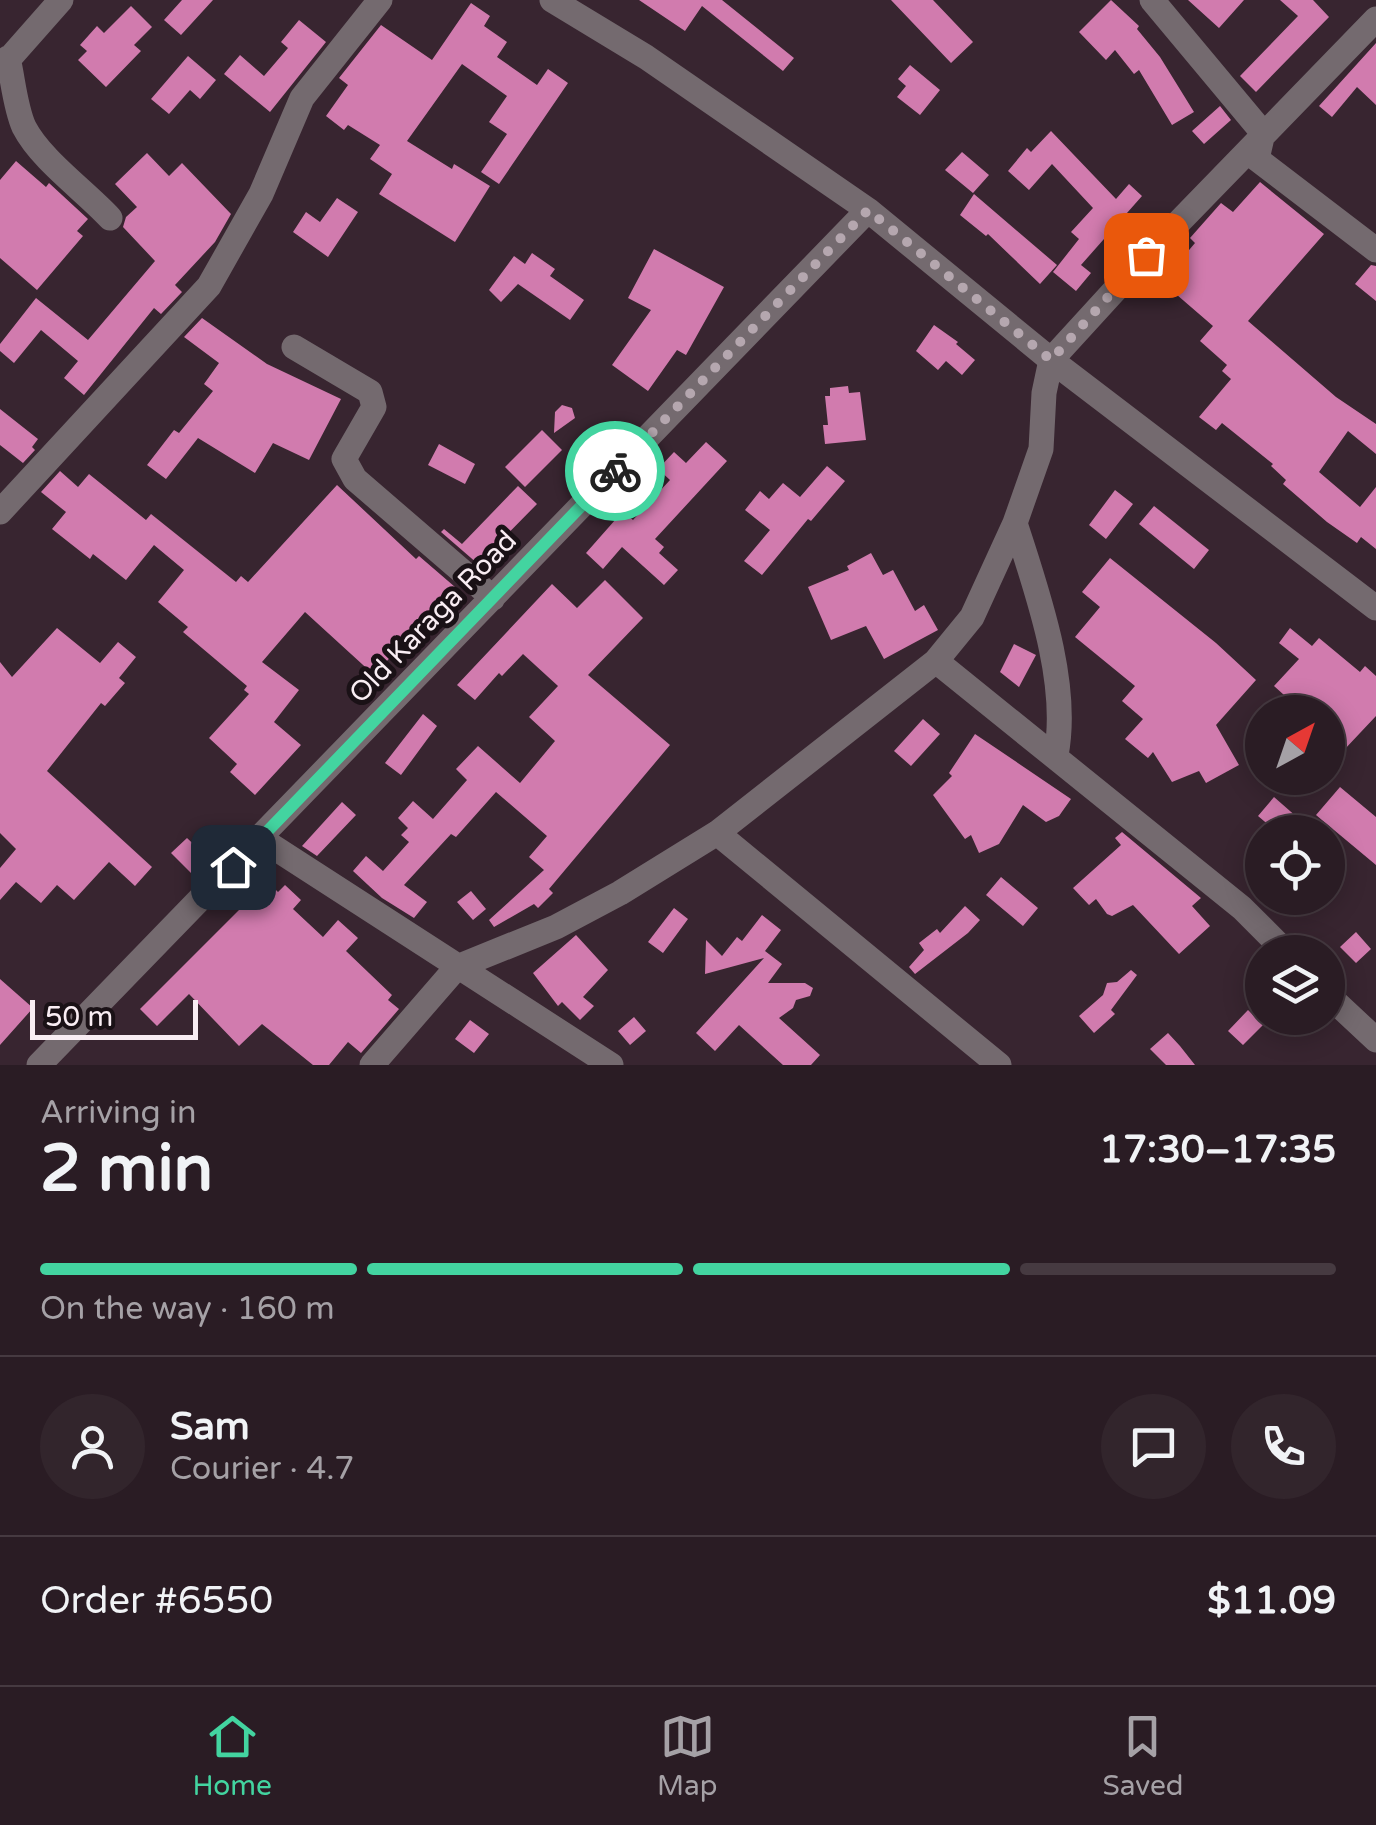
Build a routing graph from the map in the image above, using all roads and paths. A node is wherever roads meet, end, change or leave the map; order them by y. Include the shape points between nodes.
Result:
1 (61, 0) edge
2 (380, 0) edge
3 (552, 0) edge
4 (1152, 0) edge
5 (590, 9) edge
6 (1376, 19) edge
7 (4, 63) edge
8 (1263, 133) junction
9 (868, 210) junction
10 (110, 218) dead end
11 (1376, 250) edge
12 (294, 347) dead end
13 (1051, 360) junction
14 (0, 512) edge
15 (1015, 522) junction
16 (493, 598) junction
17 (1376, 608) edge
18 (936, 661) junction
19 (1056, 755) junction
20 (717, 833) junction
21 (261, 839) junction
22 (1269, 935) edge
23 (457, 967) junction
24 (1345, 1011) edge
25 (1376, 1040) edge
26 (39, 1065) edge
27 (372, 1065) edge
28 (612, 1065) edge
29 (999, 1065) edge

1 - 7 street
2 - 14 street via 302,98 262,194 209,286
3 - 5 street
4 - 8 street
5 - 9 street via 646,58
6 - 8 street
7 - 10 street via 22,123 40,152
8 - 11 street via 1256,159
8 - 13 street
9 - 13 street
9 - 16 street, Old Karaga Road
12 - 16 street via 370,392 374,407 344,458 355,478
13 - 15 street via 1041,450
13 - 17 street
15 - 18 street via 972,617
15 - 19 street via 1038,592 1058,691 1062,726
16 - 21 street, Old Karaga Road
18 - 19 street
18 - 20 street
19 - 22 street
20 - 23 street via 556,927
20 - 29 street
21 - 23 street
21 - 26 street, Old Karaga Road
23 - 27 street
23 - 28 street
24 - 25 street

